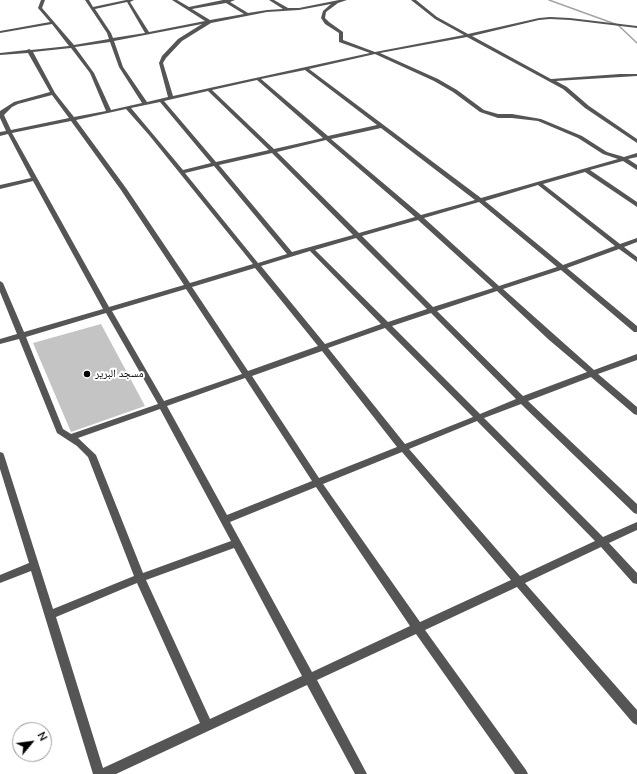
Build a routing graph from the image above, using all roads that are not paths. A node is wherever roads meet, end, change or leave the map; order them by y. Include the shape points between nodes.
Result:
1 (43, 0) edge
2 (87, 0) edge
3 (130, 0) edge
4 (174, 0) edge
5 (233, 0) edge
6 (271, 0) edge
7 (345, 0) edge
8 (413, 0) edge
9 (225, 1) edge
10 (336, 2) junction
11 (93, 8) junction
12 (187, 9) junction
13 (289, 10) junction
14 (248, 15) junction
15 (209, 22) junction
16 (52, 24) junction
17 (637, 27) edge
18 (0, 32) edge
19 (148, 34) junction
20 (469, 35) junction
21 (112, 40) junction
22 (72, 46) junction
23 (29, 50) junction
24 (376, 53) junction
25 (0, 54) edge
26 (305, 68) junction
27 (637, 75) edge
28 (258, 79) junction
29 (551, 80) junction
30 (210, 90) junction
31 (53, 93) junction
32 (171, 98) junction
33 (161, 100) junction
34 (145, 103) junction
35 (128, 108) junction
36 (110, 112) junction
37 (0, 114) edge
38 (74, 119) junction
39 (381, 126) junction
40 (10, 132) junction
41 (0, 134) edge
42 (328, 138) junction
43 (637, 141) edge
44 (273, 151) junction
45 (637, 155) edge
46 (624, 159) junction
47 (216, 164) junction
48 (637, 168) edge
49 (586, 170) junction
50 (181, 172) junction
51 (35, 179) junction
52 (540, 184) junction
53 (0, 187) edge
54 (480, 201) junction
55 (637, 205) edge
56 (420, 218) junction
57 (359, 236) junction
58 (637, 240) edge
59 (620, 246) junction
60 (311, 249) junction
61 (291, 256) junction
62 (637, 260) edge
63 (257, 265) junction
64 (561, 268) junction
65 (0, 283) edge
66 (187, 286) junction
67 (500, 288) junction
68 (107, 310) junction
69 (432, 310) junction
70 (386, 325) junction
71 (637, 330) edge
72 (23, 336) junction
73 (0, 342) edge
74 (323, 347) junction
75 (637, 357) edge
76 (593, 373) junction
77 (247, 374) junction
78 (522, 400) junction
79 (162, 404) junction
80 (637, 412) edge
81 (480, 418) junction
82 (70, 438) junction
83 (403, 448) junction
84 (0, 455) edge
85 (318, 483) junction
86 (637, 510) edge
87 (224, 520) junction
88 (637, 526) edge
89 (602, 542) junction
90 (236, 544) junction
91 (35, 565) junction
92 (0, 578) edge
93 (140, 578) junction
94 (637, 580) edge
95 (518, 581) junction
96 (50, 615) junction
97 (417, 627) junction
98 (308, 678) junction
99 (637, 719) edge
100 (207, 725) junction
101 (99, 774) edge
102 (103, 774) edge
103 (361, 774) edge
104 (522, 774) edge

1 - 16 street via 40,8
2 - 11 street
3 - 11 street
3 - 19 street
4 - 12 street
5 - 9 street
6 - 13 street
7 - 10 street
8 - 20 street via 436,18
9 - 12 street
9 - 14 street
10 - 13 street
10 - 24 street via 324,12 323,18 341,33 341,41
11 - 21 street
12 - 15 street
13 - 14 street
14 - 15 street
15 - 19 street
15 - 32 street via 180,40 164,57 161,63
16 - 18 street
16 - 22 street
17 - 20 street via 570,18 550,18
19 - 21 street
20 - 24 street
20 - 29 street
21 - 22 street
21 - 34 street via 121,67
22 - 23 street
22 - 36 street via 92,73
23 - 25 street
23 - 31 street
24 - 26 street
24 - 46 street via 436,80 482,111 498,116 539,120 580,137 605,153
26 - 28 street
26 - 39 street
27 - 29 street
28 - 30 street
28 - 42 street
29 - 43 street
30 - 32 street
30 - 44 street
31 - 37 street via 16,103
31 - 38 street
32 - 33 street
33 - 34 street
33 - 47 street
34 - 35 street
35 - 36 street
35 - 50 street
36 - 38 street
37 - 40 street
38 - 40 street
38 - 66 street via 124,189
39 - 42 street
39 - 54 street
40 - 41 street
40 - 51 street
42 - 44 street
42 - 56 street
44 - 47 street
44 - 57 street
45 - 46 street
46 - 48 street
46 - 49 street
47 - 50 street
47 - 61 street
49 - 52 street
49 - 55 street
50 - 63 street
51 - 53 street
51 - 68 street
52 - 54 street
52 - 59 street
54 - 56 street
54 - 64 street
56 - 57 street
56 - 67 street
57 - 60 street
57 - 69 street
58 - 59 street
59 - 62 street
59 - 64 street
60 - 61 street
60 - 70 street
61 - 63 street
63 - 66 street
63 - 74 street
64 - 67 street
64 - 71 street
65 - 72 street
66 - 68 street
66 - 77 street
67 - 69 street
67 - 76 street
68 - 72 street
68 - 79 street
69 - 70 street
69 - 78 street
70 - 74 street
70 - 81 street
72 - 73 street
72 - 82 street via 60,431
74 - 77 street
74 - 83 street
75 - 76 street
76 - 78 street
76 - 80 street
77 - 79 street
77 - 85 street
78 - 81 street
78 - 86 street
79 - 82 street
79 - 87 street
81 - 83 street
81 - 89 street
82 - 93 street via 92,455
83 - 85 street
83 - 95 street
84 - 91 street
85 - 87 street
85 - 97 street
87 - 90 street
88 - 89 street
89 - 94 street
89 - 95 street
90 - 93 street
90 - 98 street
91 - 92 street
91 - 96 street
93 - 96 street
93 - 100 street
95 - 97 street
95 - 99 street
96 - 101 street
97 - 98 street
97 - 104 street
98 - 100 street
98 - 103 street
100 - 102 street

